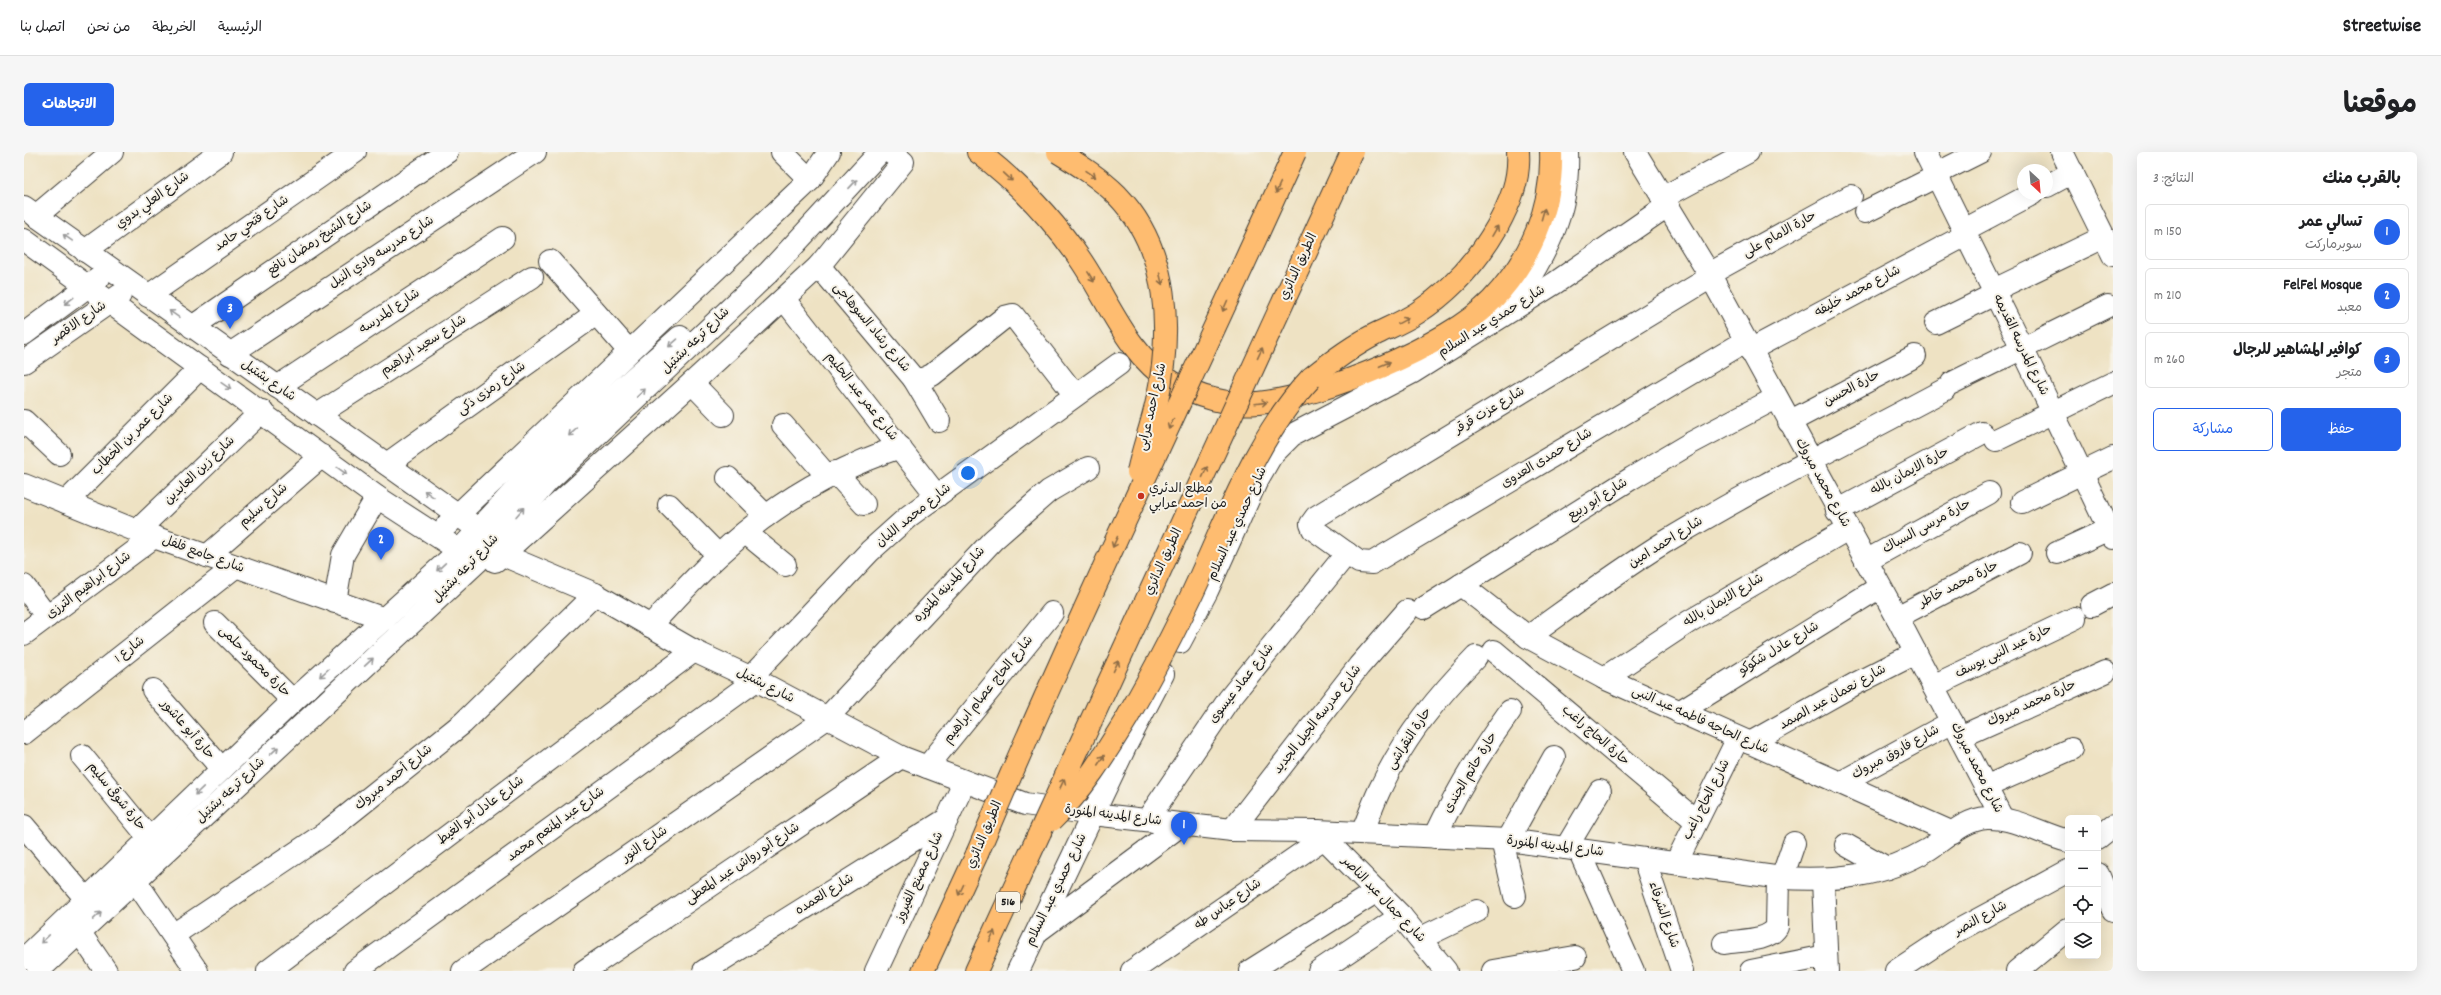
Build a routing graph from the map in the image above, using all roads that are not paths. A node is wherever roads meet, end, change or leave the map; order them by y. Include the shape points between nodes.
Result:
1 (112, 152) edge
2 (222, 152) edge
3 (355, 152) edge
4 (447, 152) edge
5 (535, 152) edge
6 (782, 152) edge
7 (829, 152) edge
8 (978, 152) edge
9 (1058, 152) edge
10 (1294, 152) edge
11 (1352, 152) edge
12 (1518, 152) edge
13 (1551, 152) edge
14 (1567, 152) edge
15 (1635, 152) edge
16 (1748, 152) edge
17 (1925, 152) edge
18 (1980, 152) edge
19 (2062, 152) edge
20 (867, 156) edge
21 (897, 157) edge
22 (2073, 172) junction
23 (1936, 175) junction
24 (810, 180) junction
25 (2053, 183) edge
26 (1851, 196) dead end
27 (2021, 200) edge
28 (1665, 202) junction
29 (30, 211) edge
30 (1865, 212) dead end
31 (1965, 232) junction
32 (503, 238) dead end
33 (24, 240) edge
34 (2109, 246) edge
35 (85, 250) junction
36 (550, 261) dead end
37 (819, 266) junction
38 (111, 269) junction
39 (1710, 276) junction
40 (532, 277) dead end
41 (88, 287) junction
42 (141, 290) junction
43 (1994, 292) junction
44 (784, 299) junction
45 (109, 302) junction
46 (2108, 306) dead end
47 (1508, 312) junction
48 (596, 314) junction
49 (1936, 323) dead end
50 (192, 327) junction
51 (24, 334) edge
52 (1444, 344) junction
53 (1748, 345) junction
54 (2022, 348) junction
55 (629, 351) junction
56 (230, 354) junction
57 (1915, 356) dead end
58 (24, 362) edge
59 (1120, 364) dead end
60 (200, 368) junction
61 (914, 379) junction
62 (692, 383) junction
63 (2113, 383) edge
64 (277, 387) junction
65 (1075, 395) junction
66 (1776, 398) junction
67 (262, 411) junction
68 (2053, 413) junction
69 (317, 415) junction
70 (723, 415) dead end
71 (24, 421) edge
72 (939, 421) dead end
73 (1789, 422) junction
74 (783, 425) dead end
75 (900, 447) junction
76 (59, 454) dead end
77 (322, 456) junction
78 (2113, 458) edge
79 (1811, 461) junction
80 (387, 464) junction
81 (1088, 468) dead end
82 (2082, 473) junction
83 (831, 475) junction
84 (728, 478) dead end
85 (26, 490) edge
86 (1989, 493) dead end
87 (937, 496) junction
88 (377, 497) junction
89 (66, 502) junction
90 (2022, 502) dead end
91 (864, 504) dead end
92 (669, 505) dead end
93 (1129, 511) junction
94 (457, 514) junction
95 (766, 516) junction
96 (1843, 520) junction
97 (2111, 532) edge
98 (746, 533) junction
99 (146, 534) junction
100 (437, 535) junction
101 (488, 551) junction
102 (2020, 553) dead end
103 (2057, 553) dead end
104 (1347, 554) junction
105 (718, 555) junction
106 (207, 556) junction
107 (1866, 561) junction
108 (785, 565) dead end
109 (236, 566) junction
110 (1461, 585) junction
111 (24, 586) edge
112 (1880, 587) junction
113 (595, 594) junction
114 (2113, 594) edge
115 (335, 602) junction
116 (1416, 609) joint
117 (1052, 613) dead end
118 (47, 617) junction
119 (1897, 617) junction
120 (385, 619) junction
121 (215, 623) dead end
122 (650, 626) junction
123 (24, 634) edge
124 (1528, 637) junction
125 (694, 651) junction
126 (1916, 653) junction
127 (1485, 654) joint
128 (2105, 672) dead end
129 (1604, 678) junction
130 (753, 679) junction
131 (1933, 686) junction
132 (153, 690) dead end
133 (293, 701) junction
134 (1510, 711) dead end
135 (1679, 712) junction
136 (827, 718) junction
137 (1956, 729) junction
138 (24, 734) edge
139 (1744, 741) junction
140 (2071, 749) dead end
141 (82, 756) dead end
142 (901, 757) junction
143 (1554, 757) dead end
144 (927, 767) junction
145 (222, 769) junction
146 (964, 783) junction
147 (1840, 783) junction
148 (1986, 788) junction
149 (1600, 791) dead end
150 (1025, 804) joint
151 (1093, 814) junction
152 (2002, 818) junction
153 (947, 819) junction
154 (1147, 820) junction
155 (1696, 821) junction
156 (1181, 825) junction
157 (24, 826) edge
158 (2113, 826) edge
159 (1232, 830) junction
160 (1040, 832) junction
161 (1362, 833) junction
162 (1953, 833) junction
163 (1320, 835) junction
164 (2101, 836) edge
165 (1435, 837) junction
166 (150, 839) junction
167 (1505, 840) junction
168 (2065, 840) edge
169 (1794, 843) dead end
170 (1846, 845) dead end
171 (1573, 849) junction
172 (1644, 859) junction
173 (1676, 863) junction
174 (1887, 868) junction
175 (2065, 872) edge
176 (1780, 877) junction
177 (136, 880) junction
178 (1823, 880) junction
179 (2101, 885) edge
180 (1377, 892) junction
181 (1515, 896) dead end
182 (86, 899) junction
183 (2106, 903) edge
184 (1476, 911) dead end
185 (1401, 916) junction
186 (2065, 931) edge
187 (80, 933) junction
188 (1035, 934) junction
189 (173, 935) junction
190 (1421, 938) junction
191 (1724, 943) dead end
192 (1575, 957) dead end
193 (24, 959) edge
194 (732, 963) edge
195 (1827, 963) edge
196 (49, 967) edge
197 (106, 971) edge
198 (197, 971) edge
199 (268, 971) edge
200 (355, 971) edge
201 (463, 971) edge
202 (584, 971) edge
203 (704, 971) edge
204 (876, 971) edge
205 (923, 971) edge
206 (976, 971) edge
207 (1018, 971) edge
208 (1132, 971) edge
209 (1250, 971) edge
210 (1320, 971) edge
211 (1446, 971) edge
212 (1493, 971) edge
213 (1633, 971) edge
214 (1682, 971) edge
215 (1751, 971) edge
216 (1896, 971) edge
217 (2017, 971) edge

1 - 29 street
2 - 35 street, شارع العلي بدوي
3 - 42 street, شارع فتحي حامد
4 - 50 street, شارع الشيخ رمضان نافع
5 - 56 street, شارع مدرسه وادي النيل
6 - 24 street
7 - 24 street
8 -> 52 highway via 1017,185 1065,238 1130,343 1149,365 1173,382 1199,395 1227,402 1257,404 1289,398
9 -> 93 highway, شارع احمد عرابى, bridge via 1098,179 1133,215 1146,236 1162,283 1165,308 1164,356 1157,402
10 -> 93 highway, الطريق الدائري, bridge
160 -> 11 highway, الطريق الدائري / 516, bridge
160 -> 12 highway, bridge via 1088,779 1152,675 1276,420 1311,378 1351,348 1416,314 1441,296 1466,272 1508,208 1517,175
52 -> 13 highway via 1490,302 1514,274 1540,225 1550,184
14 - 47 street via 1566,190 1556,229 1538,265
15 - 28 street, شارع محمد مبروك
16 - 28 street, شارع حمدي عبد السلام
17 - 23 street, شارع المدرسه القديمه
18 - 23 street
19 - 22 street
20 - 101 street, شارع ترعه بشتيل via 712,309 547,455
21 - 37 street, شارع ترعه بشتيل
22 - 25 street
22 - 34 street
23 - 30 street
23 - 31 street, شارع المدرسه القديمه
24 - 55 street
26 - 39 street, حارة الامام على
27 - 31 street, شارع محمد خليفه
28 - 39 street, شارع محمد مبروك
28 - 47 street, شارع حمدي عبد السلام
35 -> 29 street, شارع بشتيل
31 - 43 street, شارع المدرسه القديمه
31 - 53 street, شارع محمد خليفه
32 - 64 street, شارع المدرسه
33 - 41 street, شارع بشتيل
34 - 43 street
35 - 38 street, شارع بشتيل
36 - 48 street
37 - 44 street, شارع ترعه بشتيل
37 - 61 street, شارع رشاد السوهاجى
38 - 41 street, شارع الاقصر
38 - 42 street, شارع بشتيل
39 - 53 street, شارع محمد مبروك
39 - 104 street, شارع عزت قرقر via 1316,516 1311,524 1313,529
40 - 69 street, شارع سعيد ابراهيم
41 - 45 street, شارع بشتيل
41 -> 51 street, شارع الاقصر
42 - 45 street, شارع الاقصر
50 -> 42 street, شارع بشتيل
43 - 49 street
43 - 54 street, شارع المدرسه القديمه
44 - 62 street, شارع ترعه بشتيل
44 - 75 street, شارع عمر عبد الحليم
45 - 58 street, شارع الاقصر
45 - 60 street, شارع بشتيل
46 - 54 street, شارع احمد امين
47 - 52 street, شارع حمدي عبد السلام
48 - 55 street
48 - 80 street, شارع رمزى ذكى
50 - 56 street, شارع بشتيل
52 - 151 street, شارع حمدي عبد السلام via 1413,372 1292,435 1271,456 1256,482 1207,591 1126,745
53 - 66 street, شارع محمد مبروك
53 - 104 street, شارع حمدى العدوى via 1372,563 1364,564
54 - 68 street, شارع المدرسه القديمه
54 - 79 street, شارع احمد امين
55 - 94 street
56 - 64 street, شارع بشتيل
57 - 73 street, حارة الحسن
59 - 65 street, شارع محمد اللبان
60 -> 67 street, شارع بشتيل
60 - 89 street, شارع عمر بن الخطاب
61 - 65 street, شارع رشاد السوهاجى via 923,379 932,374 1008,315 1016,318
61 - 72 street
62 - 70 street
62 - 101 street, شارع ترعه بشتيل
63 - 68 street, حارة الايمان بالله
64 - 69 street, شارع بشتيل
65 - 87 street, شارع محمد اللبان
66 - 73 street, شارع محمد مبروك
66 - 110 street, شارع أبو ربيع via 1632,478
67 - 77 street, شارع بشتيل
67 - 99 street, شارع زين العابدين
68 - 82 street, شارع المدرسه القديمه
68 - 96 street, حارة الايمان بالله via 1989,436
69 - 80 street, شارع بشتيل
71 - 76 street
73 - 79 street, شارع محمد مبروك
74 - 83 street
75 - 83 street
75 - 87 street, شارع عمر عبد الحليم
77 -> 88 street, شارع بشتيل
77 - 106 street, شارع سليم
78 - 82 street
79 - 96 street, شارع محمد مبروك
79 - 124 street, شارع احمد امين via 1664,543 1618,572
94 -> 80 street, شارع بشتيل
81 - 136 street, شارع المدينه المنوره via 1049,491 993,540
82 - 90 street
82 - 97 street, شارع المدرسه القديمه
83 - 91 street
83 - 95 street via 800,492
84 - 95 street
85 - 89 street, شارع جامع فلفل
86 - 107 street, حارة مرسى السباك
87 - 130 street, شارع محمد اللبان via 909,516 870,551
88 - 100 street, شارع بشتيل
88 - 115 street via 343,555
89 - 99 street, شارع جامع فلفل
92 - 105 street
93 -> 205 highway, الطريق الدائري, bridge
94 - 100 street
94 - 101 street, شارع بشتيل
95 - 98 street
96 - 107 street, شارع محمد مبروك
96 - 129 street, شارع الايمان بالله
97 - 103 street
98 - 105 street
98 - 108 street
99 - 106 street, شارع جامع فلفل
99 - 118 street, شارع ابراهيم الترزى
100 - 101 street, شارع بشتيل
101 - 113 street, شارع بشتيل
101 -> 120 street, شارع ترعه بشتيل
177 -> 101 street, شارع ترعه بشتيل
102 - 119 street, حارة محمد خاطر
104 - 154 street, شارع عماد عيسوى via 1217,716
105 - 122 street
106 - 109 street, شارع جامع فلفل
107 - 112 street, شارع محمد مبروك
109 - 115 street, شارع جامع فلفل
109 - 138 street, شارع 1
110 - 116 street, شارع أبو ربيع
110 - 124 street, شارع الحاجه فاطمه عبد النبى
111 - 118 street
112 - 119 street, شارع محمد مبروك
112 - 135 street, شارع عادل شكوكو
113 - 122 street, شارع بشتيل
113 - 189 street, شارع أحمد مبروك via 457,728 324,834
114 - 131 street, حارة عبد النبى يوسف
115 - 120 street, شارع جامع فلفل
116 - 159 street, شارع مدرسه الجيل الجديد via 1359,666
117 - 144 street, شارع الحاج عصام ابراهيم
118 - 123 street, شارع ابراهيم الترزى
119 - 126 street, شارع محمد مبروك
120 -> 133 street, شارع ترعه بشتيل
121 - 133 street, حارة محمود حلمى
122 - 125 street, شارع بشتيل
124 - 129 street, شارع الحاجه فاطمه عبد النبى
125 - 130 street, شارع بشتيل
125 - 199 street, شارع عادل أبو الغيط
126 - 131 street, شارع محمد مبروك
126 - 139 street, شارع نعمان عبد الصمد
127 - 155 street, حارة الحاج راغب
127 - 161 street, حارة النقراشى via 1440,695 1408,738 1382,784
128 - 137 street, حارة محمد مبروك
129 - 135 street, شارع الحاجه فاطمه عبد النبى
130 - 136 street, شارع بشتيل
130 - 200 street, شارع عبد المنعم محمد
131 - 137 street, شارع محمد مبروك
132 - 145 street, حارة أبو عاشور
133 - 145 street, شارع ترعه بشتيل
134 - 165 street, حارة حاتم الجندى via 1480,751 1455,794
135 - 139 street, شارع الحاجه فاطمه عبد النبى
136 - 142 street, شارع بشتيل
136 - 201 street, شارع النور
137 - 147 street, شارع فاروق مبروك
137 - 148 street, شارع محمد مبروك
139 - 147 street, شارع الحاجه فاطمه عبد النبى
139 - 155 street, شارع الحاج راغب
140 - 148 street
141 - 166 street, حارة شوقى سليم
142 - 144 street, شارع بشتيل
142 - 202 street, شارع أبو رواش عبد المعطى
143 - 167 street
144 - 146 street, شارع بشتيل
145 -> 166 street, شارع ترعه بشتيل
146 - 150 street, شارع بشتيل
146 - 153 street, شارع مصنع الفيروز
147 - 162 street, شارع الحاجه فاطمه عبد النبى
148 - 152 street, شارع محمد مبروك
149 - 171 street
150 - 151 street, شارع المدينه المنورة
151 - 154 street, شارع المدينه المنورة
151 - 188 street, شارع حمدي عبد السلام
152 - 162 street, شارع المدينه المنورة via 1984,818 1966,824
152 - 168 street, شارع المدينه المنورة
153 - 194 street, شارع العمده
153 - 204 street, شارع مصنع الفيروز
154 - 156 street, شارع المدينه المنورة
155 - 173 street, شارع الحاج راغب
156 - 159 street, شارع المدينه المنورة
156 - 188 street
157 - 182 street
158 - 164 street
159 - 163 street, شارع المدينه المنورة
206 -> 160 highway, الطريق الدائري / 516
161 - 163 street, شارع المدينه المنورة
161 - 165 street, شارع المدينه المنورة
162 - 174 street, شارع المدينه المنورة via 1928,849
163 - 180 street, شارع جمال عبد الناصر
163 - 208 street, شارع عباس طه
165 - 167 street, شارع المدينه المنورة
166 - 182 street, شارع ترعه بشتيل
167 - 171 street, شارع المدينه المنورة
167 - 181 street
169 - 176 street
170 - 174 street
171 - 172 street, شارع المدينه المنورة
171 - 213 street
172 - 173 street, شارع المدينه المنورة
172 - 214 street, شارع الشرفاء
173 - 176 street, شارع المدينه المنورة
174 - 178 street, شارع المدينه المنورة via 1854,877
175 - 216 street, شارع النصر via 1955,932
176 - 178 street, شارع المدينه المنورة
176 - 191 street via 1777,927 1774,932 1770,935
187 -> 177 street, شارع ترعه بشتيل
177 - 189 street
178 - 195 street
179 - 183 street
180 - 185 street, شارع جمال عبد الناصر
180 - 209 street
182 -> 193 street, شارع ترعه بشتيل
184 - 190 street
185 - 190 street, شارع جمال عبد الناصر
185 - 210 street
186 - 217 street
187 - 196 street, شارع ترعه بشتيل
187 - 197 street
188 - 207 street, شارع حمدي عبد السلام
189 - 198 street
190 - 211 street, شارع جمال عبد الناصر
192 - 212 street
194 - 203 street, شارع العمده
195 - 215 street

